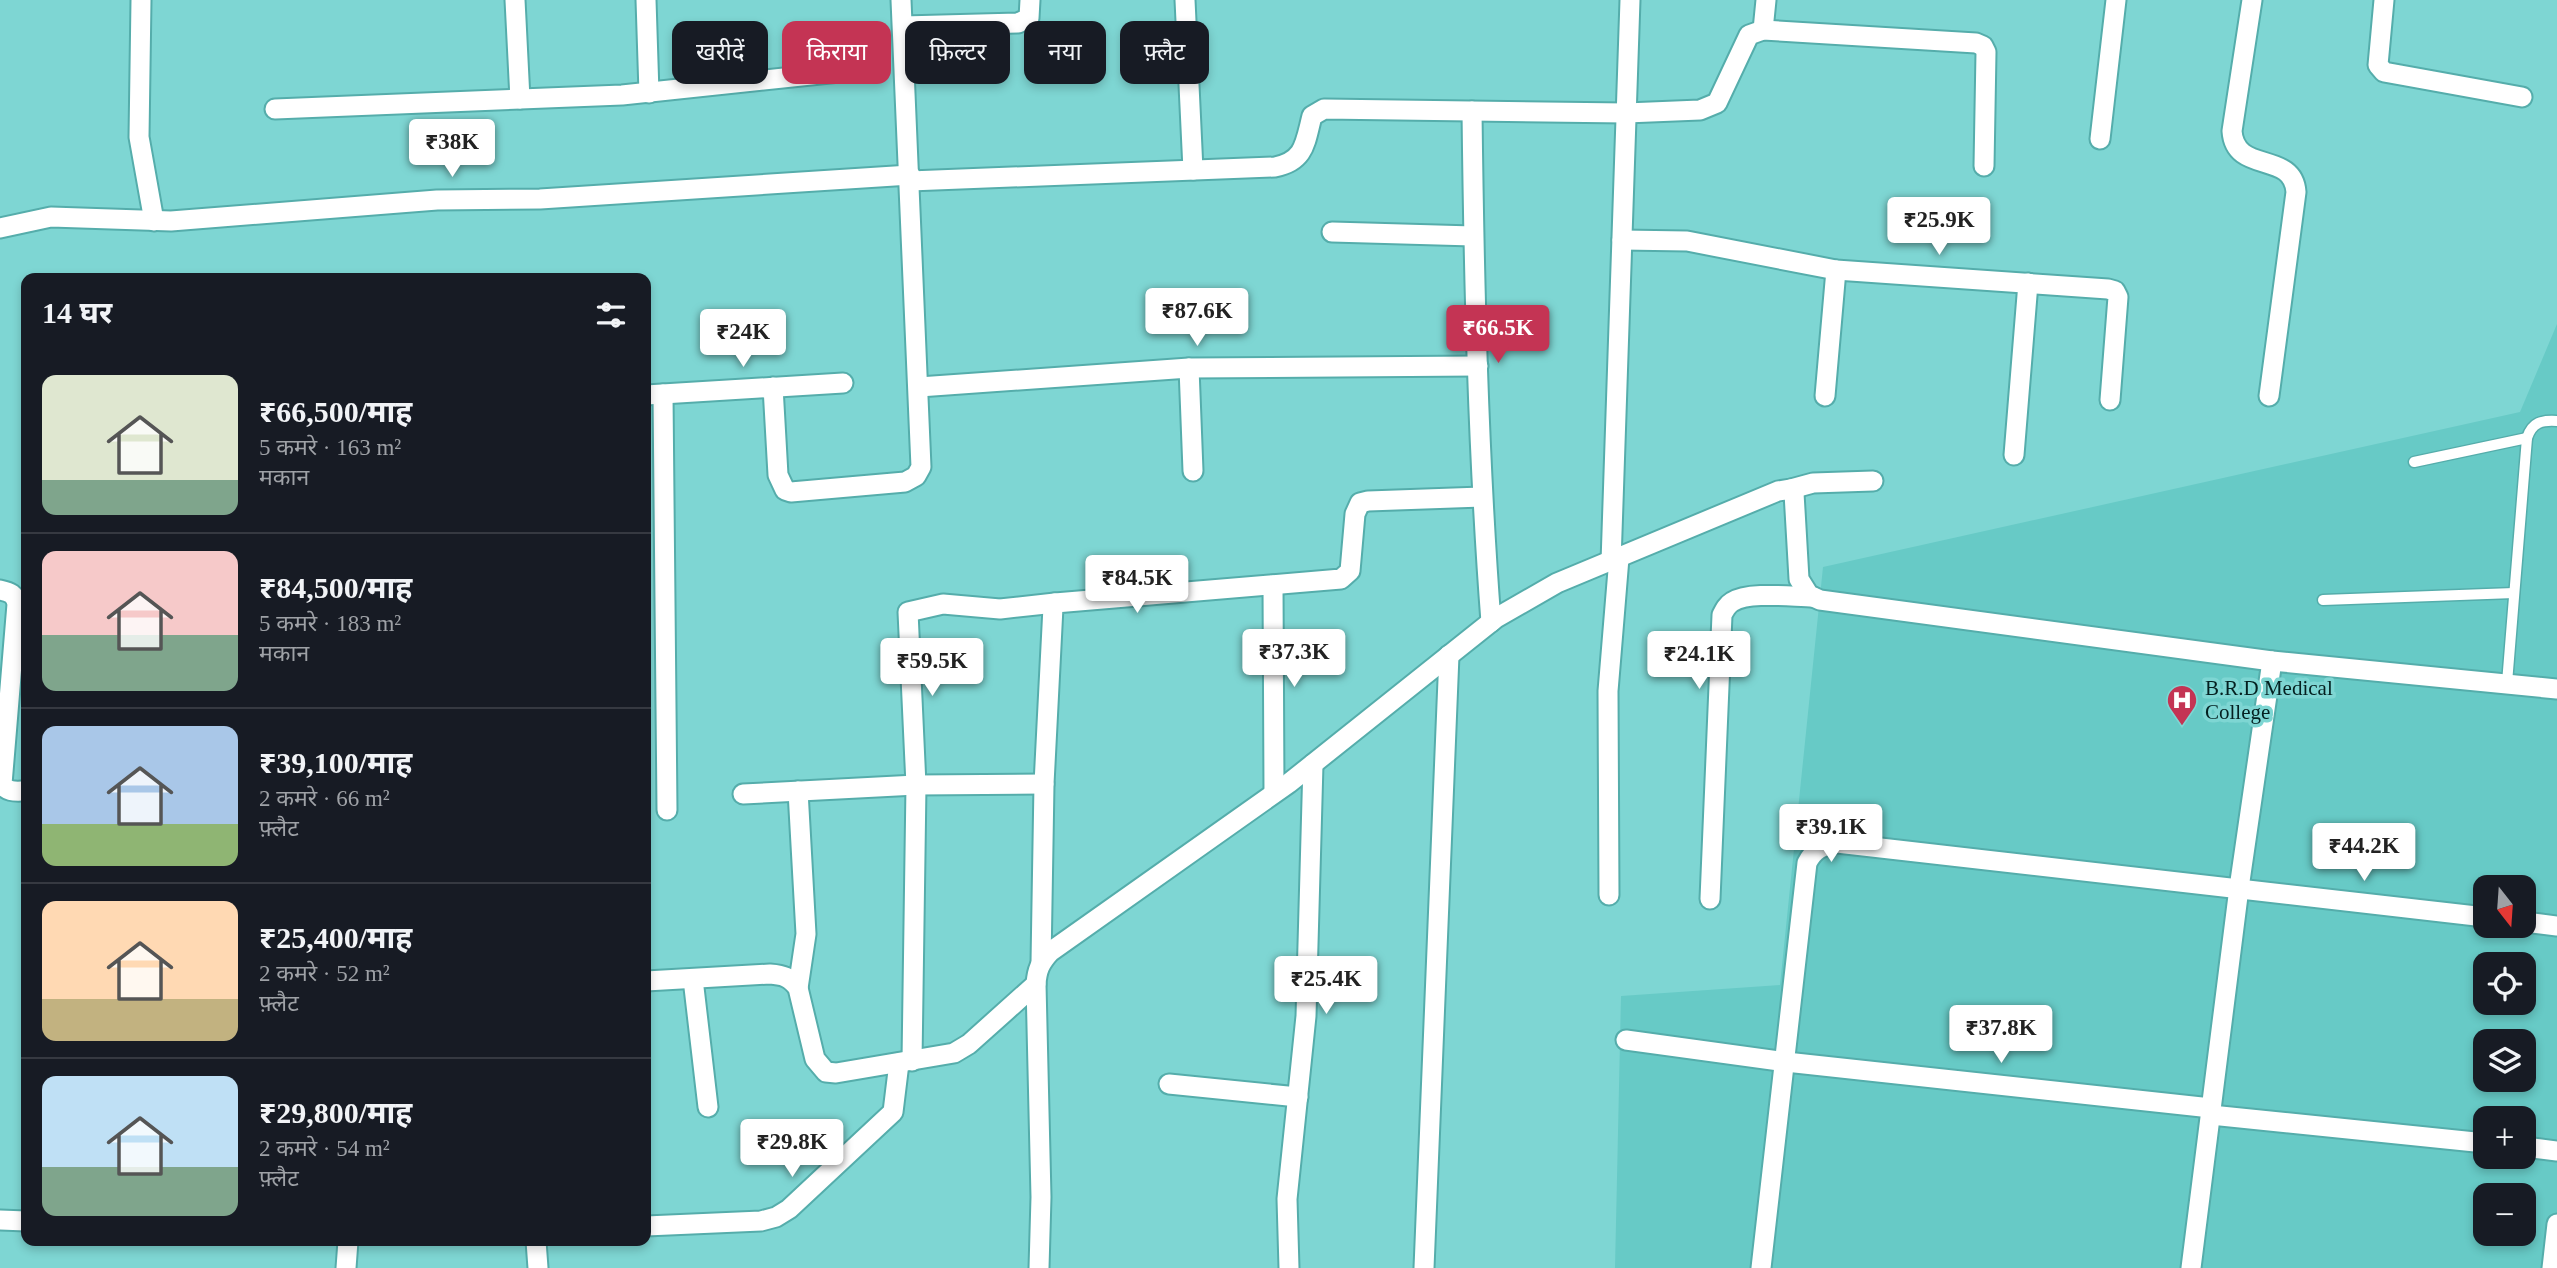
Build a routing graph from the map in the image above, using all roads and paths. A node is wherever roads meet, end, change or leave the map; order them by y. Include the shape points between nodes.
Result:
1 (141, 0) edge
2 (515, 0) edge
3 (646, 0) edge
4 (901, 0) edge
5 (1030, 0) edge
6 (1185, 0) edge
7 (1630, 0) edge
8 (1766, 0) edge
9 (2116, 0) edge
10 (2252, 0) edge
11 (2384, 0) edge
12 (903, 26) junction
13 (1763, 30) junction
14 (782, 78) edge
15 (649, 93) junction
16 (2522, 97) dead end
17 (520, 99) junction
18 (275, 109) dead end
19 (1472, 111) junction
20 (1626, 113) junction
21 (2100, 139) dead end
22 (1984, 166) dead end
23 (1193, 170) junction
24 (910, 178) junction
25 (154, 221) junction
26 (0, 228) edge
27 (1332, 232) dead end
28 (1473, 236) junction
29 (1622, 240) junction
30 (1836, 270) junction
31 (2028, 283) junction
32 (1478, 366) junction
33 (1189, 368) junction
34 (843, 383) dead end
35 (773, 387) junction
36 (919, 387) junction
37 (655, 395) edge
38 (1825, 396) dead end
39 (2269, 396) dead end
40 (2109, 400) dead end
41 (2557, 421) edge
42 (2527, 438) junction
43 (2014, 455) dead end
44 (2414, 462) dead end
45 (1193, 471) dead end
46 (1872, 481) dead end
47 (1791, 489) junction
48 (1482, 497) junction
49 (1615, 560) junction
50 (1273, 584) junction
51 (0, 590) edge
52 (2514, 593) junction
53 (1813, 597) junction
54 (2323, 600) dead end
55 (1055, 603) junction
56 (1491, 622) junction
57 (1449, 655) junction
58 (656, 659) edge
59 (2272, 661) junction
60 (2507, 683) junction
61 (2557, 689) edge
62 (1313, 764) junction
63 (1044, 784) junction
64 (916, 785) junction
65 (21, 791) edge
66 (798, 791) junction
67 (743, 793) dead end
68 (1274, 793) junction
69 (667, 810) dead end
70 (2239, 888) junction
71 (1609, 895) dead end
72 (1710, 899) dead end
73 (2473, 916) edge
74 (2536, 923) edge
75 (2557, 926) edge
76 (1041, 962) junction
77 (693, 979) junction
78 (651, 981) edge
79 (1036, 984) junction
80 (798, 988) junction
81 (1626, 1040) dead end
82 (905, 1062) junction
83 (1786, 1062) junction
84 (1169, 1084) dead end
85 (1298, 1097) junction
86 (708, 1107) dead end
87 (2211, 1112) junction
88 (2473, 1142) edge
89 (2536, 1148) edge
90 (2557, 1151) edge
91 (0, 1220) edge
92 (21, 1221) edge
93 (2557, 1224) edge
94 (651, 1226) edge
95 (348, 1246) edge
96 (536, 1246) edge
97 (346, 1268) edge
98 (538, 1268) edge
99 (1039, 1268) edge
100 (1289, 1268) edge
101 (1424, 1268) edge
102 (1761, 1268) edge
103 (2191, 1268) edge
104 (2552, 1268) edge

1 - 25 street via 139,136
2 - 17 street
3 - 15 street
4 - 12 street
5 - 12 street via 1029,18 1018,23
6 - 23 street
7 - 20 street
8 - 13 street
9 - 21 street
10 - 39 street via 2232,141 2243,155 2290,174 2296,192
11 - 16 street via 2380,70
12 - 24 street
13 - 20 street via 1749,35 1717,103 1709,108
13 - 22 street via 1983,47
14 - 15 street
15 - 17 street
17 - 18 street
19 - 20 street
19 - 23 street via 1324,109 1312,117 1303,149 1287,164
19 - 28 street
20 - 29 street
23 - 24 street
24 - 25 street via 540,200 437,200
24 - 36 street
25 - 26 street via 51,217
27 - 28 street
28 - 32 street
29 - 30 street via 1687,241
29 - 49 street
30 - 31 street
30 - 38 street
31 - 40 street via 2115,291
31 - 43 street
32 - 33 street
32 - 48 street
33 - 36 street
33 - 45 street
34 - 35 street
35 - 36 street via 778,475 785,490 791,492 905,482 916,476 923,457
35 - 37 street
37 - 58 street
41 - 42 lane via 2535,423
42 - 44 lane
42 - 52 lane
46 - 47 street via 1813,483
47 - 49 street
47 - 53 street via 1799,579
48 - 50 street via 1360,503 1346,577
48 - 56 street
49 - 56 street via 1557,583
49 - 71 street via 1608,691
50 - 55 street
50 - 68 street
51 - 65 street via 11,593 17,604 2,784 5,789
52 - 54 lane
52 - 60 lane
53 - 59 street
53 - 72 street via 1747,597 1735,600 1723,615
55 - 63 street
55 - 64 street via 1000,609 943,604 908,612
56 - 57 street
57 - 62 street
57 - 101 street
58 - 69 street
59 - 60 street
59 - 70 street
60 - 61 street
62 - 68 street
62 - 85 street via 1306,1016
63 - 64 street
63 - 76 street
64 - 66 street
64 - 82 street
66 - 67 street
66 - 80 street via 806,934
68 - 76 street
70 - 73 street
70 - 83 street via 1824,845 1807,863
70 - 87 street
74 - 75 street
76 - 79 street
77 - 78 street
77 - 80 street via 782,975
77 - 86 street
79 - 82 street via 970,1044 954,1053
79 - 99 street
80 - 82 street via 815,1059 826,1072
81 - 83 street
82 - 94 street via 893,1112 789,1209 761,1221
83 - 87 street
83 - 102 street
84 - 85 street
85 - 100 street via 1287,1199
87 - 88 street
87 - 103 street
89 - 90 street
91 - 92 street
93 - 104 street
95 - 97 street
96 - 98 street

